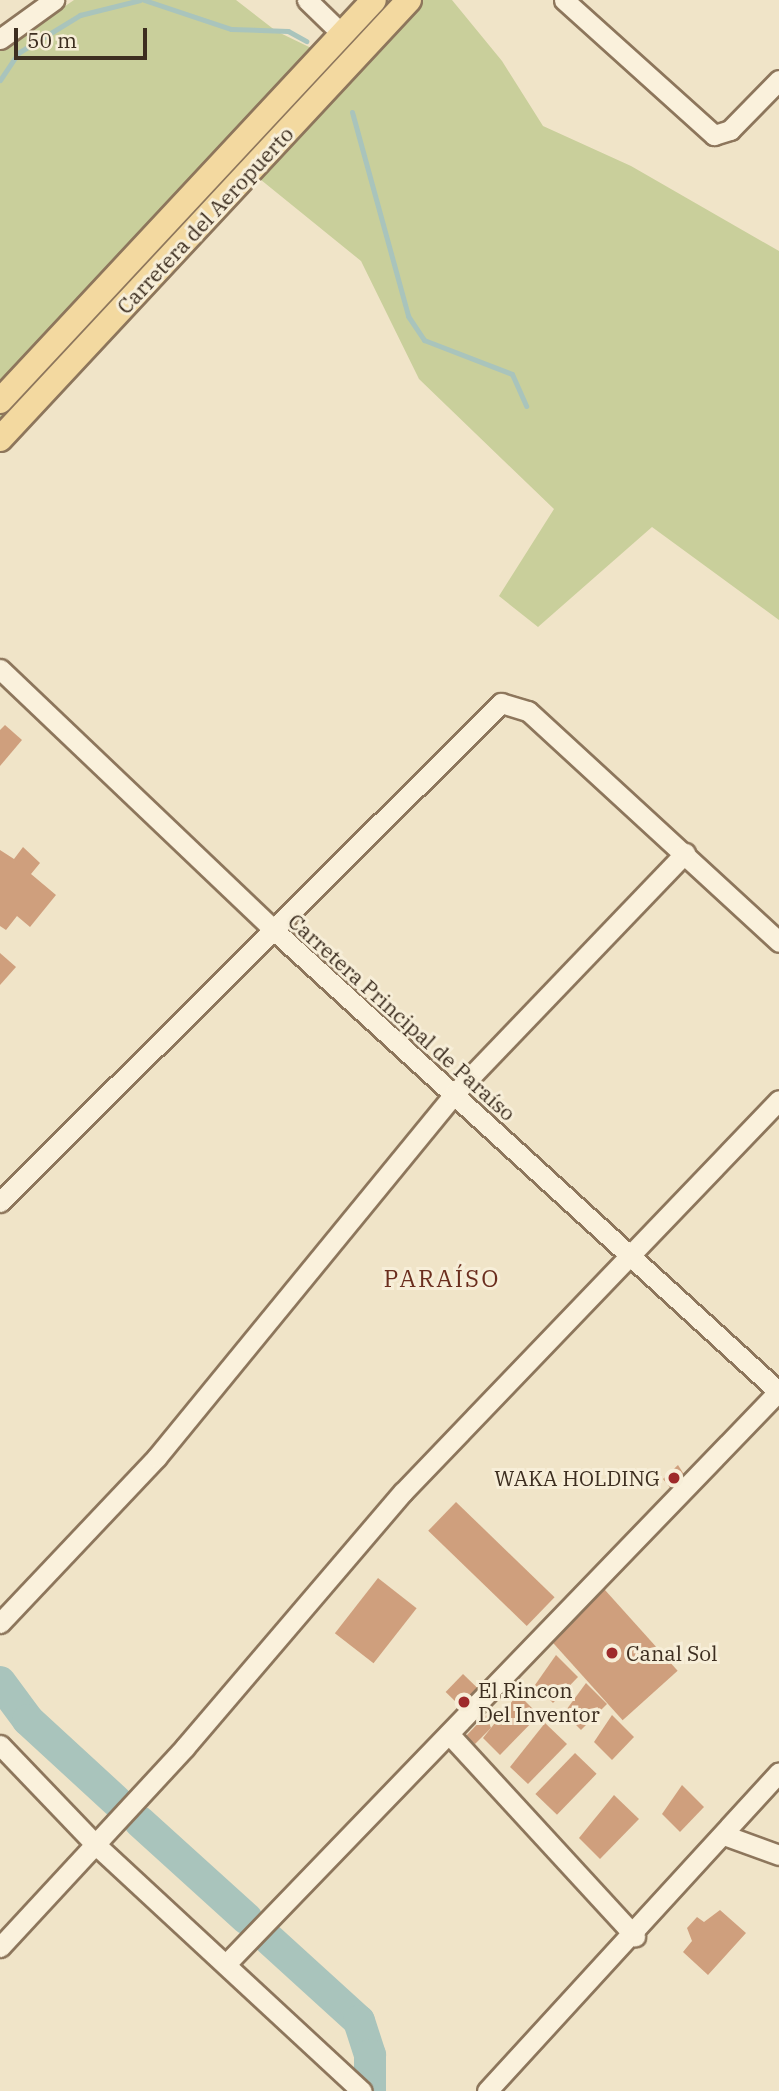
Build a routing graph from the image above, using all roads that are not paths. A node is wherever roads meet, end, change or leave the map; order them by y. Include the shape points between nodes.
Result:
1 (54, 0) edge
2 (307, 0) edge
3 (374, 0) edge
4 (409, 0) edge
5 (565, 0) edge
6 (342, 34) junction
7 (0, 39) edge
8 (779, 80) edge
9 (0, 401) edge
10 (0, 439) edge
11 (0, 669) edge
12 (685, 853) junction
13 (276, 932) junction
14 (779, 942) edge
15 (454, 1094) junction
16 (779, 1100) edge
17 (0, 1202) edge
18 (626, 1254) junction
19 (779, 1392) edge
20 (0, 1623) edge
21 (449, 1734) junction
22 (0, 1745) edge
23 (779, 1772) edge
24 (724, 1835) junction
25 (96, 1845) junction
26 (779, 1855) edge
27 (635, 1937) junction
28 (0, 1947) edge
29 (226, 1964) junction
30 (355, 2085) edge
31 (487, 2091) edge

1 - 7 street
2 - 6 street
3 - 6 main road, Carretera del Aeropuerto
4 - 10 main road, Carretera del Aeropuerto
5 - 8 street via 713,135 730,131
6 - 9 main road, Carretera del Aeropuerto
11 - 13 street, Carretera Principal de Paraíso
12 - 13 street via 528,711 501,703
12 - 14 street
12 - 15 street
13 - 15 street, Carretera Principal de Paraíso
13 - 17 street
15 - 18 street, Carretera Principal de Paraíso
15 - 20 street via 157,1457
16 - 18 street
18 - 19 street, Carretera Principal de Paraíso
18 - 25 street via 403,1492
19 - 21 street
21 - 27 street
21 - 29 street
22 - 25 street
23 - 24 street
24 - 26 street
24 - 27 street
25 - 28 street
25 - 29 street
27 - 31 street
29 - 30 street

